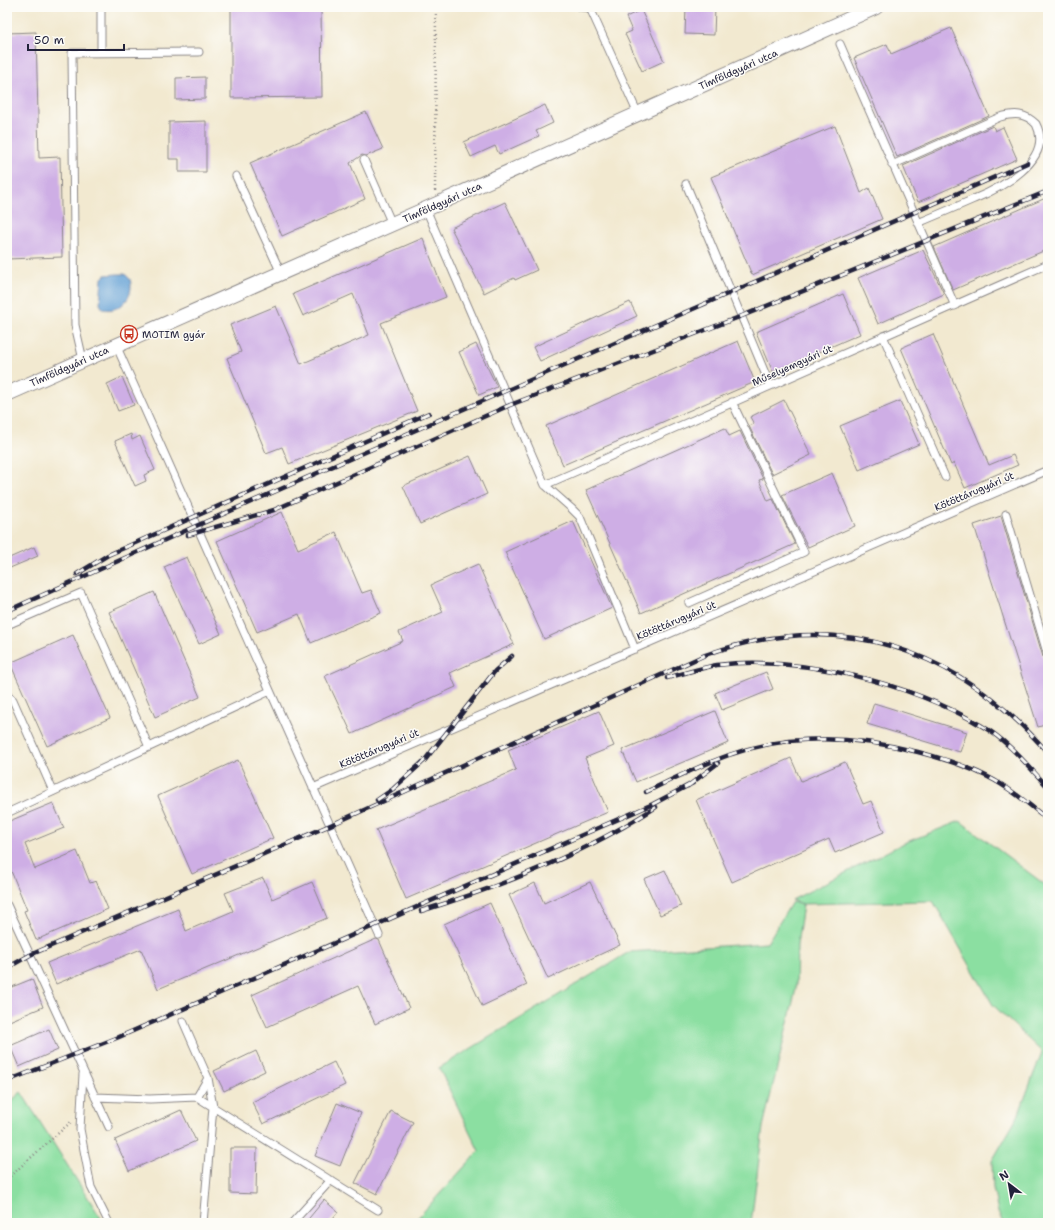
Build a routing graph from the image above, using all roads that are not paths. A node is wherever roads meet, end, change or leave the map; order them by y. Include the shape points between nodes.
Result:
1 (101, 7) edge
2 (581, 7) edge
3 (876, 7) edge
4 (840, 44) dead end
5 (101, 52) junction
6 (199, 52) dead end
7 (638, 114) junction
8 (1047, 144) edge
9 (364, 160) dead end
10 (1039, 163) dead end
11 (892, 166) junction
12 (236, 176) dead end
13 (686, 184) dead end
14 (431, 207) junction
15 (918, 223) junction
16 (392, 224) junction
17 (1048, 264) edge
18 (280, 273) junction
19 (954, 306) junction
20 (883, 336) junction
21 (116, 345) junction
22 (83, 360) junction
23 (770, 386) junction
24 (7, 394) edge
25 (732, 402) junction
26 (1048, 470) edge
27 (945, 477) dead end
28 (545, 485) junction
29 (1006, 514) dead end
30 (689, 603) dead end
31 (7, 625) edge
32 (635, 649) junction
33 (1048, 656) edge
34 (270, 692) junction
35 (7, 695) edge
36 (149, 747) junction
37 (313, 788) junction
38 (53, 791) junction
39 (7, 812) edge
40 (7, 905) edge
41 (379, 935) dead end
42 (183, 1021) dead end
43 (83, 1072) junction
44 (208, 1078) junction
45 (95, 1097) junction
46 (197, 1097) junction
47 (213, 1107) junction
48 (109, 1127) dead end
49 (331, 1180) junction
50 (378, 1210) dead end
51 (109, 1223) edge
52 (204, 1223) edge
53 (292, 1223) edge

1 - 5 lane
2 - 7 lane via 590,8
3 - 7 street, Timföldgyári utca
4 - 11 lane
5 - 6 lane
5 - 22 lane via 72,53 75,325
7 - 14 street, Timföldgyári utca
8 - 11 lane via 1043,131 1037,124 1020,114 1011,114
9 - 16 lane
10 - 15 lane via 1015,182
11 - 15 lane
12 - 18 lane
13 - 23 lane
14 - 16 street, Timföldgyári utca
14 - 28 lane
15 - 19 lane
16 - 18 street, Timföldgyári utca
17 - 19 lane, Műselyemgyári út
18 - 21 street, Timföldgyári utca
19 - 20 lane, Műselyemgyári út
20 - 23 lane, Műselyemgyári út
20 - 27 lane
21 - 22 street, Timföldgyári utca
21 - 34 lane
22 - 24 street, Timföldgyári utca
23 - 25 lane, Műselyemgyári út
25 - 28 lane, Műselyemgyári út
25 - 30 lane via 804,552
26 - 32 lane, Kötöttárugyári út
28 - 32 lane via 580,517
29 - 33 lane
31 - 36 lane via 81,593
32 - 37 lane, Kötöttárugyári út
34 - 36 lane
34 - 37 lane
35 - 38 lane via 13,700
36 - 38 lane
37 - 41 lane
38 - 39 lane
40 - 43 lane
42 - 44 lane
43 - 45 lane
43 - 51 lane via 80,1129 91,1187
44 - 46 lane
44 - 47 lane
45 - 46 lane
45 - 48 lane
46 - 47 lane
47 - 49 lane
47 - 52 lane
49 - 50 lane
49 - 53 lane

